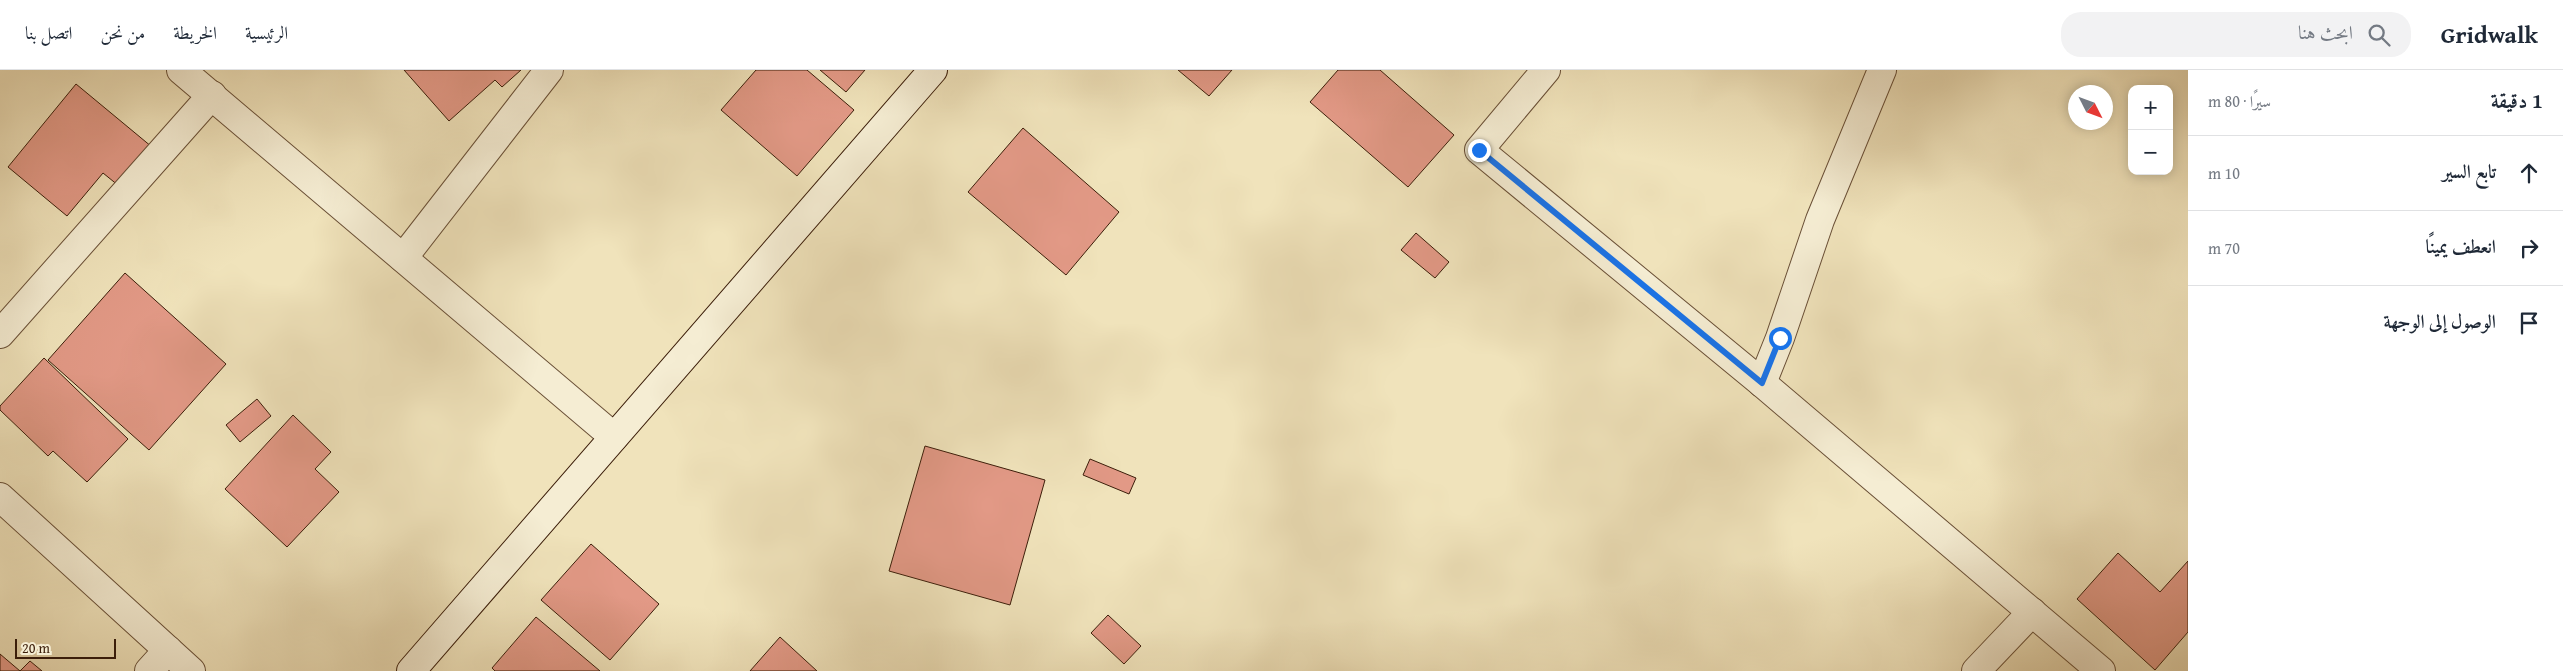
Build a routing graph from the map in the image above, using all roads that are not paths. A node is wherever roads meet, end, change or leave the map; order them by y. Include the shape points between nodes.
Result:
1 (181, 70) edge
2 (549, 70) edge
3 (933, 70) edge
4 (1546, 70) edge
5 (1882, 70) edge
6 (212, 95) junction
7 (404, 258) junction
8 (0, 334) edge
9 (1762, 383) junction
10 (614, 437) junction
11 (0, 497) edge
12 (2032, 612) junction
13 (168, 650) junction
14 (149, 671) edge
15 (191, 671) edge
16 (411, 671) edge
17 (1976, 671) edge
18 (2101, 671) edge

1 - 6 street
2 - 7 street
3 - 10 street
4 - 9 street via 1479,150
5 - 9 street via 1820,220
6 - 7 street
6 - 8 street
7 - 10 street
9 - 12 street
10 - 16 street
11 - 13 street
12 - 17 street
12 - 18 street
13 - 14 street
13 - 15 street

